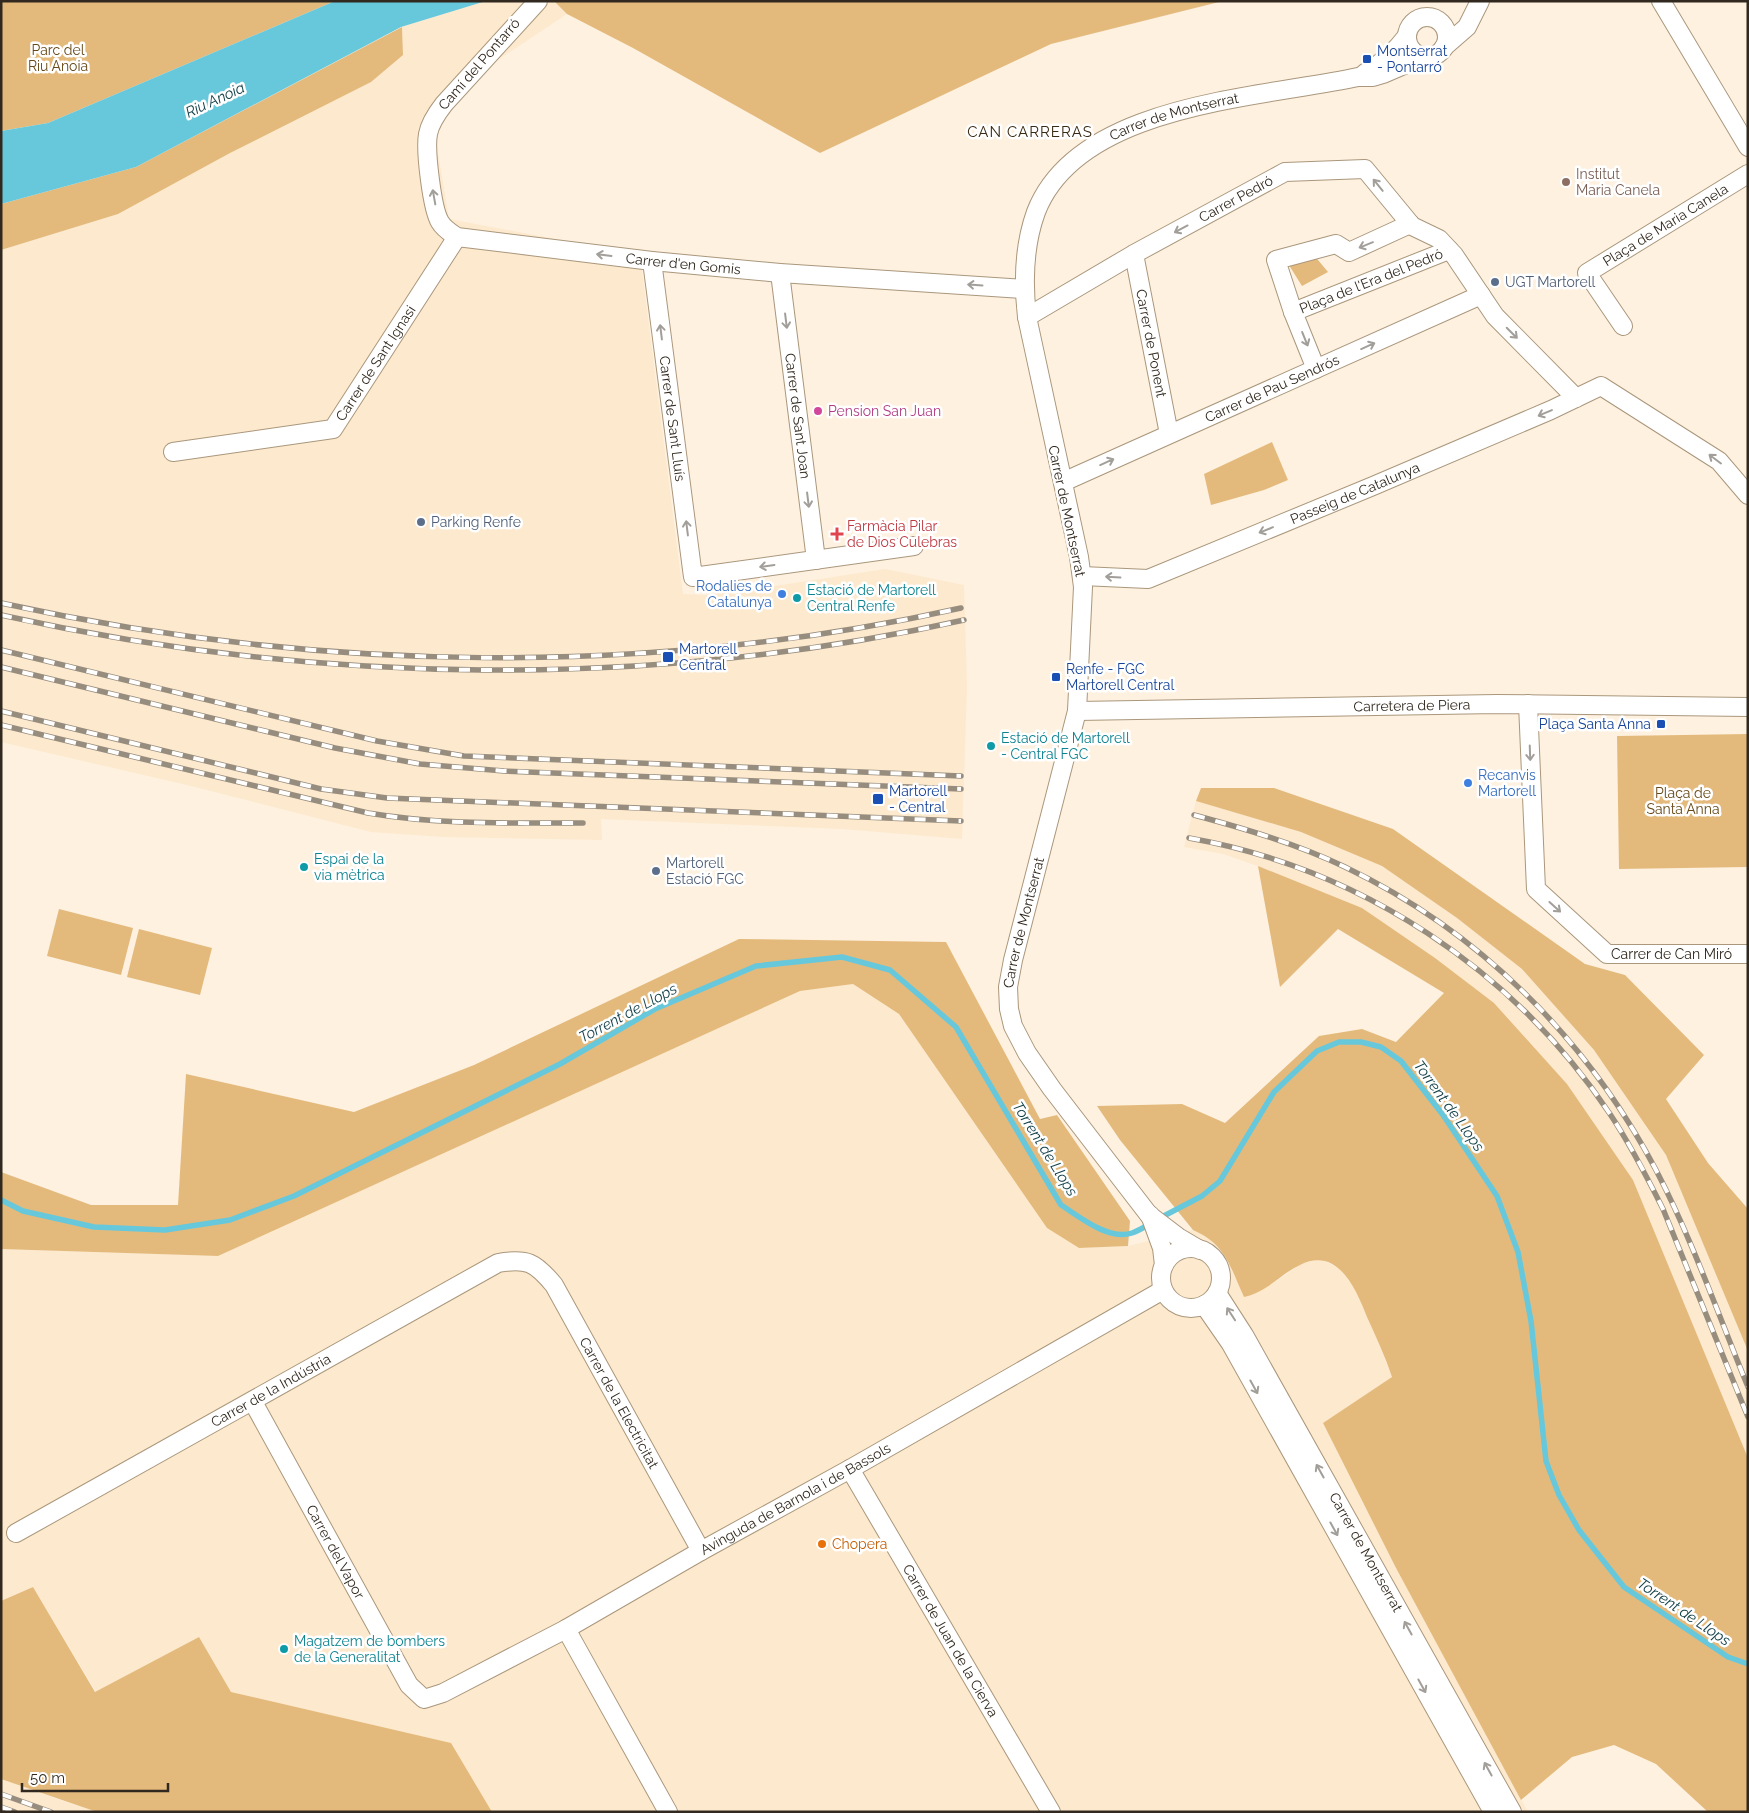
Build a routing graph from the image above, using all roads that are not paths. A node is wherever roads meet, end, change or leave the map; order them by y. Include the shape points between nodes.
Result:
1 (538, 1) edge
2 (1661, 1) edge
3 (1476, 8) edge
4 (1425, 12) edge
5 (1407, 36) junction
6 (1444, 47) junction
7 (1420, 58) junction
8 (1358, 77) junction
9 (1748, 147) edge
10 (1748, 174) edge
11 (1410, 224) junction
12 (457, 237) junction
13 (1450, 250) junction
14 (1134, 254) junction
15 (652, 261) junction
16 (780, 273) junction
17 (1024, 289) junction
18 (1481, 295) junction
19 (1293, 312) junction
20 (1027, 317) junction
21 (1623, 326) dead end
22 (1316, 369) junction
23 (1576, 398) junction
24 (1169, 434) junction
25 (173, 452) dead end
26 (1063, 482) junction
27 (1748, 495) edge
28 (914, 546) dead end
29 (816, 560) junction
30 (1082, 576) junction
31 (1528, 704) junction
32 (1748, 707) edge
33 (1077, 711) junction
34 (1748, 954) edge
35 (1149, 1214) junction
36 (1200, 1250) junction
37 (1163, 1256) junction
38 (530, 1263) joint
39 (1163, 1290) junction
40 (1210, 1299) junction
41 (253, 1402) junction
42 (850, 1468) junction
43 (16, 1533) dead end
44 (701, 1550) junction
45 (566, 1629) junction
46 (424, 1699) joint
47 (668, 1812) edge
48 (1052, 1812) edge
49 (1493, 1812) edge
50 (1512, 1812) edge

12 -> 1 street, Camí del Pontarró via 446,230 438,218 426,151 428,132 444,104
2 - 9 street
3 - 4 street via 1449,21
3 - 6 street via 1467,28
4 - 5 street via 1414,20
4 - 6 street via 1444,28
5 - 7 street via 1410,49
5 - 8 street, Carrer de Montserrat via 1384,62
6 - 7 street via 1433,57
7 - 8 street, Carrer de Montserrat via 1384,74
8 - 17 street, Carrer de Montserrat via 1192,106 1158,116 1091,148 1054,180 1042,200 1030,231
10 - 21 street, Plaça de Maria Canela via 1587,273
11 - 13 street, Carrer Pedró
11 -> 14 street, Carrer Pedró via 1365,169 1285,172
11 -> 19 street, Plaça de l'Era del Pedró via 1349,252 1336,244 1276,260
15 -> 12 street, Carrer d'en Gomis
12 - 25 street, Carrer de Sant Ignasi via 333,430
13 - 18 street, Carrer Pedró
13 - 19 street, Plaça de l'Era del Pedró
14 - 20 street, Carrer Pedró
14 - 24 street, Carrer de Ponent
15 - 16 street, Carrer d'en Gomis
29 -> 15 street, Carrer de Sant Lluís via 693,576
17 -> 16 street, Carrer d'en Gomis
16 -> 29 street, Carrer de Sant Joan
17 - 20 street, Carrer de Montserrat
22 -> 18 street, Carrer de Pau Sendrós
18 -> 23 street, Carrer Pedró via 1495,316
19 -> 22 street, Plaça de l'Era del Pedró
20 - 26 street, Carrer de Montserrat
22 - 24 street, Carrer de Pau Sendrós
27 -> 23 street, Passeig de Catalunya via 1719,461 1619,396 1601,386
23 -> 30 street, Passeig de Catalunya via 1148,579
26 -> 24 street, Carrer de Pau Sendrós
26 - 30 street, Carrer de Montserrat
28 - 29 street
30 - 33 street, Carrer de Montserrat
31 - 32 street, Carretera de Piera
31 - 33 street, Carretera de Piera
31 -> 34 street, Carrer de Can Miró via 1536,890 1607,954
33 - 35 street, Carrer de Montserrat via 1012,960 1009,1009 1013,1026 1027,1053
35 - 36 street, Carrer de Montserrat
35 - 37 street, Carrer de Montserrat
36 - 37 street
36 - 40 street via 1219,1264 1221,1284
37 - 39 street
38 - 41 street, Carrer de la Indústria via 516,1260 498,1264
38 - 44 street, Carrer de la Electricitat via 540,1268 554,1284
39 - 40 street via 1168,1299 1186,1308
39 - 42 street, Avinguda de Barnola i de Bassols
40 -> 49 street, Carrer de Montserrat via 1231,1344
50 -> 40 street, Carrer de Montserrat via 1244,1335
41 - 43 street, Carrer de la Indústria
41 - 46 street, Carrer del Vapor via 409,1685
42 - 44 street, Avinguda de Barnola i de Bassols
42 - 48 street, Carrer de Juan de la Cierva
44 - 45 street, Avinguda de Barnola i de Bassols
45 - 46 street, Avinguda de Barnola i de Bassols via 443,1694
45 - 47 street

